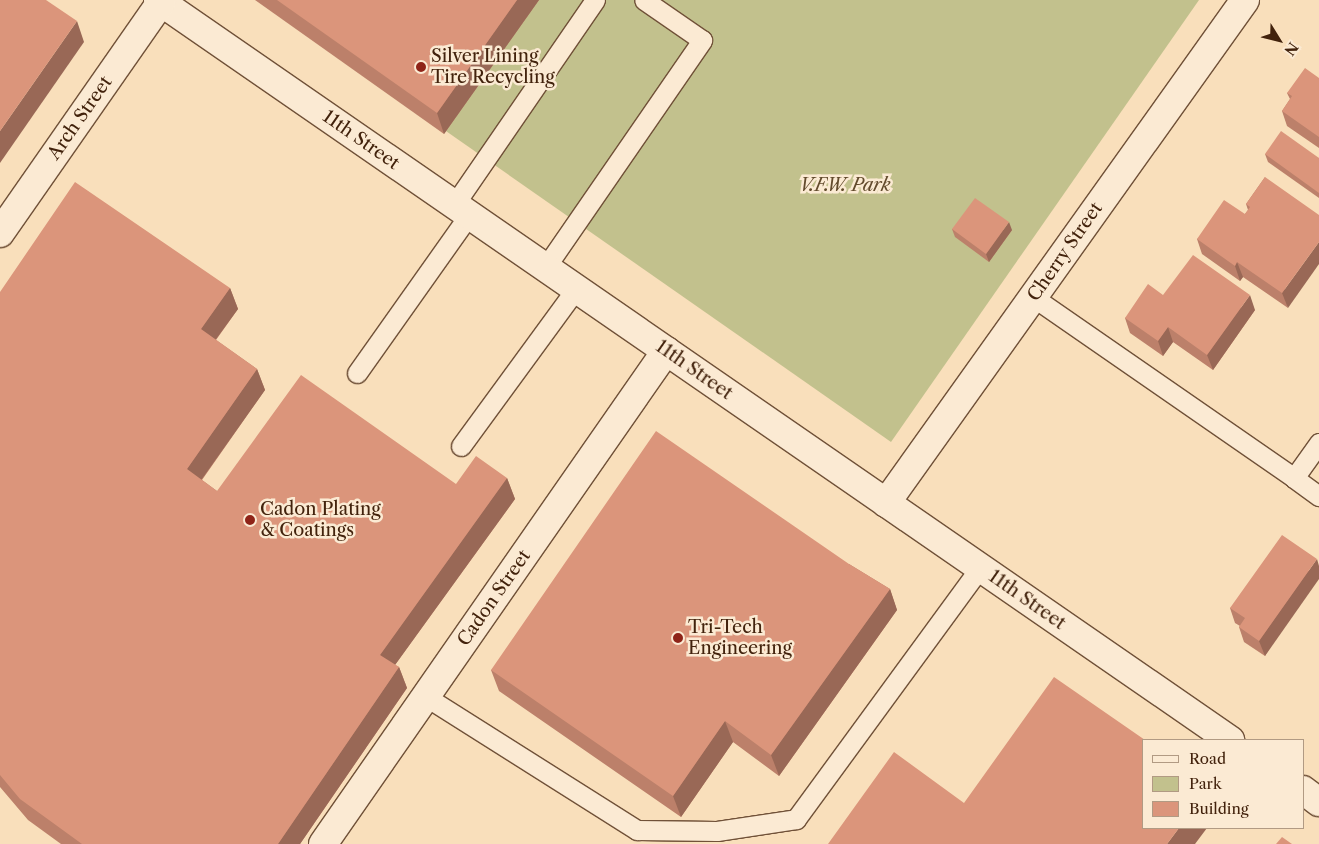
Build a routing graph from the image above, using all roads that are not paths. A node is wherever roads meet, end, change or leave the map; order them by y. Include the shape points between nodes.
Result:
1 (595, 0) edge
2 (644, 0) edge
3 (1245, 0) edge
4 (159, 1) edge
5 (462, 210) junction
6 (0, 234) edge
7 (545, 268) junction
8 (576, 289) junction
9 (1033, 297) junction
10 (666, 351) junction
11 (357, 373) dead end
12 (1319, 443) edge
13 (461, 446) dead end
14 (1294, 478) junction
15 (1319, 496) edge
16 (886, 504) junction
17 (980, 568) junction
18 (426, 696) junction
19 (1229, 739) edge
20 (1304, 791) edge
21 (1319, 802) edge
22 (323, 844) edge

1 - 5 lane
2 - 7 lane via 702,40
3 - 9 street, Cherry Street
4 - 5 street, 11th Street
4 - 6 street, Arch Street
5 - 7 street, 11th Street
5 - 11 lane
7 - 8 street, 11th Street
8 - 10 street, 11th Street
8 - 13 lane
9 - 14 lane
9 - 16 street, Cherry Street
10 - 16 street, 11th Street
10 - 18 street, Cadon Street
12 - 14 lane
14 - 15 lane
16 - 17 street, 11th Street
17 - 18 lane via 796,819 717,832 637,830
17 - 19 street, 11th Street
18 - 22 street, Cadon Street
20 - 21 street

